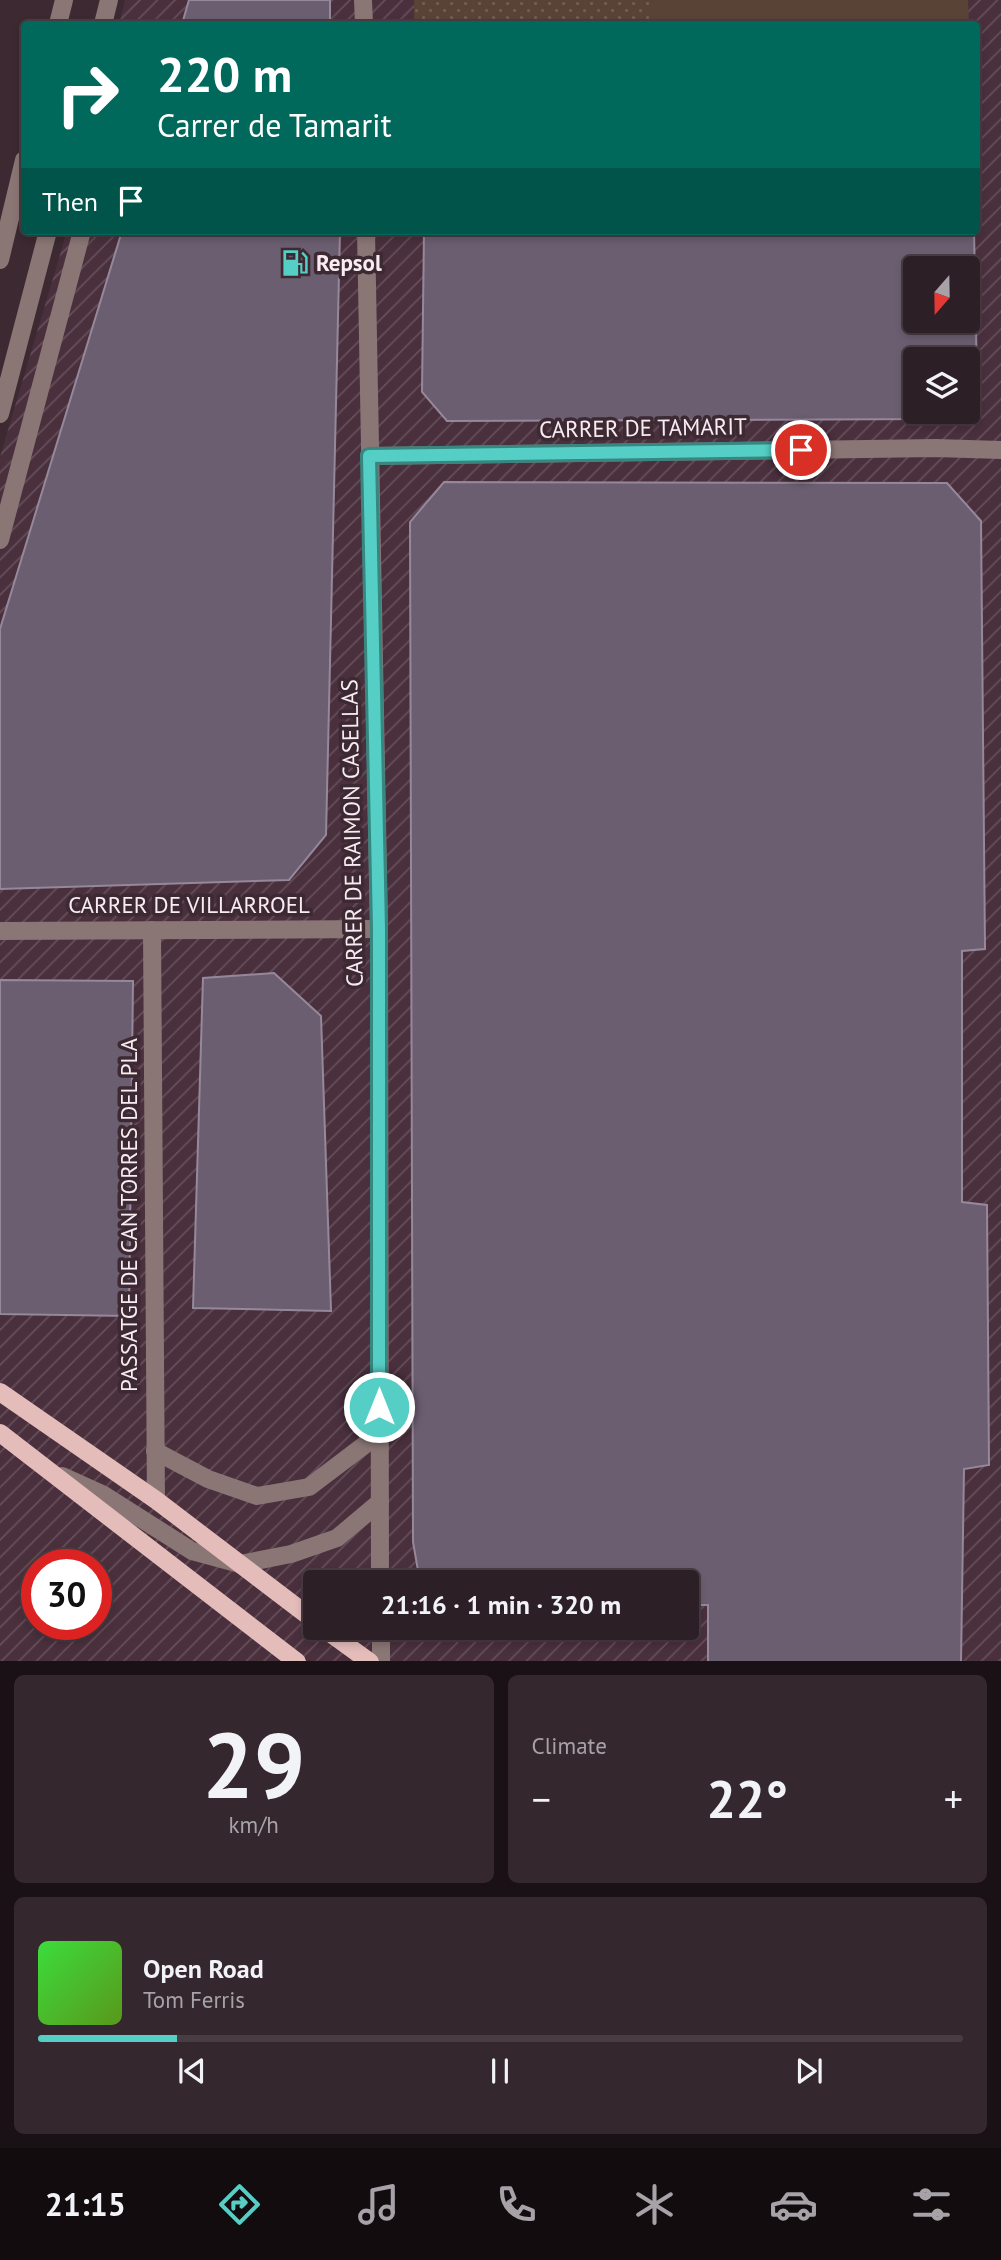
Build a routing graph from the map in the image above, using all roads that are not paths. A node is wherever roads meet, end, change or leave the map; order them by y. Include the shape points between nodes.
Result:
1 (64, 0) edge
2 (109, 0) edge
3 (363, 0) edge
4 (59, 21) edge
5 (104, 21) edge
6 (364, 21) edge
7 (21, 167) edge
8 (21, 172) edge
9 (0, 225) edge
10 (47, 235) edge
11 (81, 235) edge
12 (366, 235) edge
13 (0, 260) edge
14 (0, 414) edge
15 (1001, 450) edge
16 (369, 456) junction
17 (0, 540) edge
18 (379, 929) junction
19 (152, 930) junction
20 (0, 931) edge
21 (0, 1392) edge
22 (0, 1433) edge
23 (379, 1434) junction
24 (155, 1451) junction
25 (44, 1467) junction
26 (156, 1500) junction
27 (380, 1502) junction
28 (240, 1564) junction
29 (380, 1570) edge
30 (303, 1612) edge
31 (340, 1640) edge
32 (381, 1640) edge
33 (298, 1661) edge
34 (370, 1661) edge
35 (381, 1661) edge

1 - 4 street
2 - 5 street
3 - 6 street
7 - 9 street
8 - 13 street
10 - 14 street
11 - 17 street
12 - 16 street, CARRER DE RAIMON CASELLAS
15 - 16 street, CARRER DE TAMARIT
16 - 18 street, CARRER DE RAIMON CASELLAS
18 - 19 street, CARRER DE VILLARROEL
18 - 23 street, CARRER DE RAIMON CASELLAS
19 - 20 street, CARRER DE VILLARROEL
19 - 24 street, PASSATGE DE CAN TORRES DEL PLA
21 - 26 main road
22 - 25 main road
23 - 24 street via 309,1487 257,1496 208,1479
23 - 27 street, CARRER DE RAIMON CASELLAS
24 - 26 street, PASSATGE DE CAN TORRES DEL PLA
25 - 28 street via 104,1495 192,1550
25 - 33 main road
26 - 28 main road
27 - 28 street via 337,1538 291,1554
27 - 29 street, CARRER DE RAIMON CASELLAS
28 - 30 main road
31 - 34 main road
32 - 35 street

